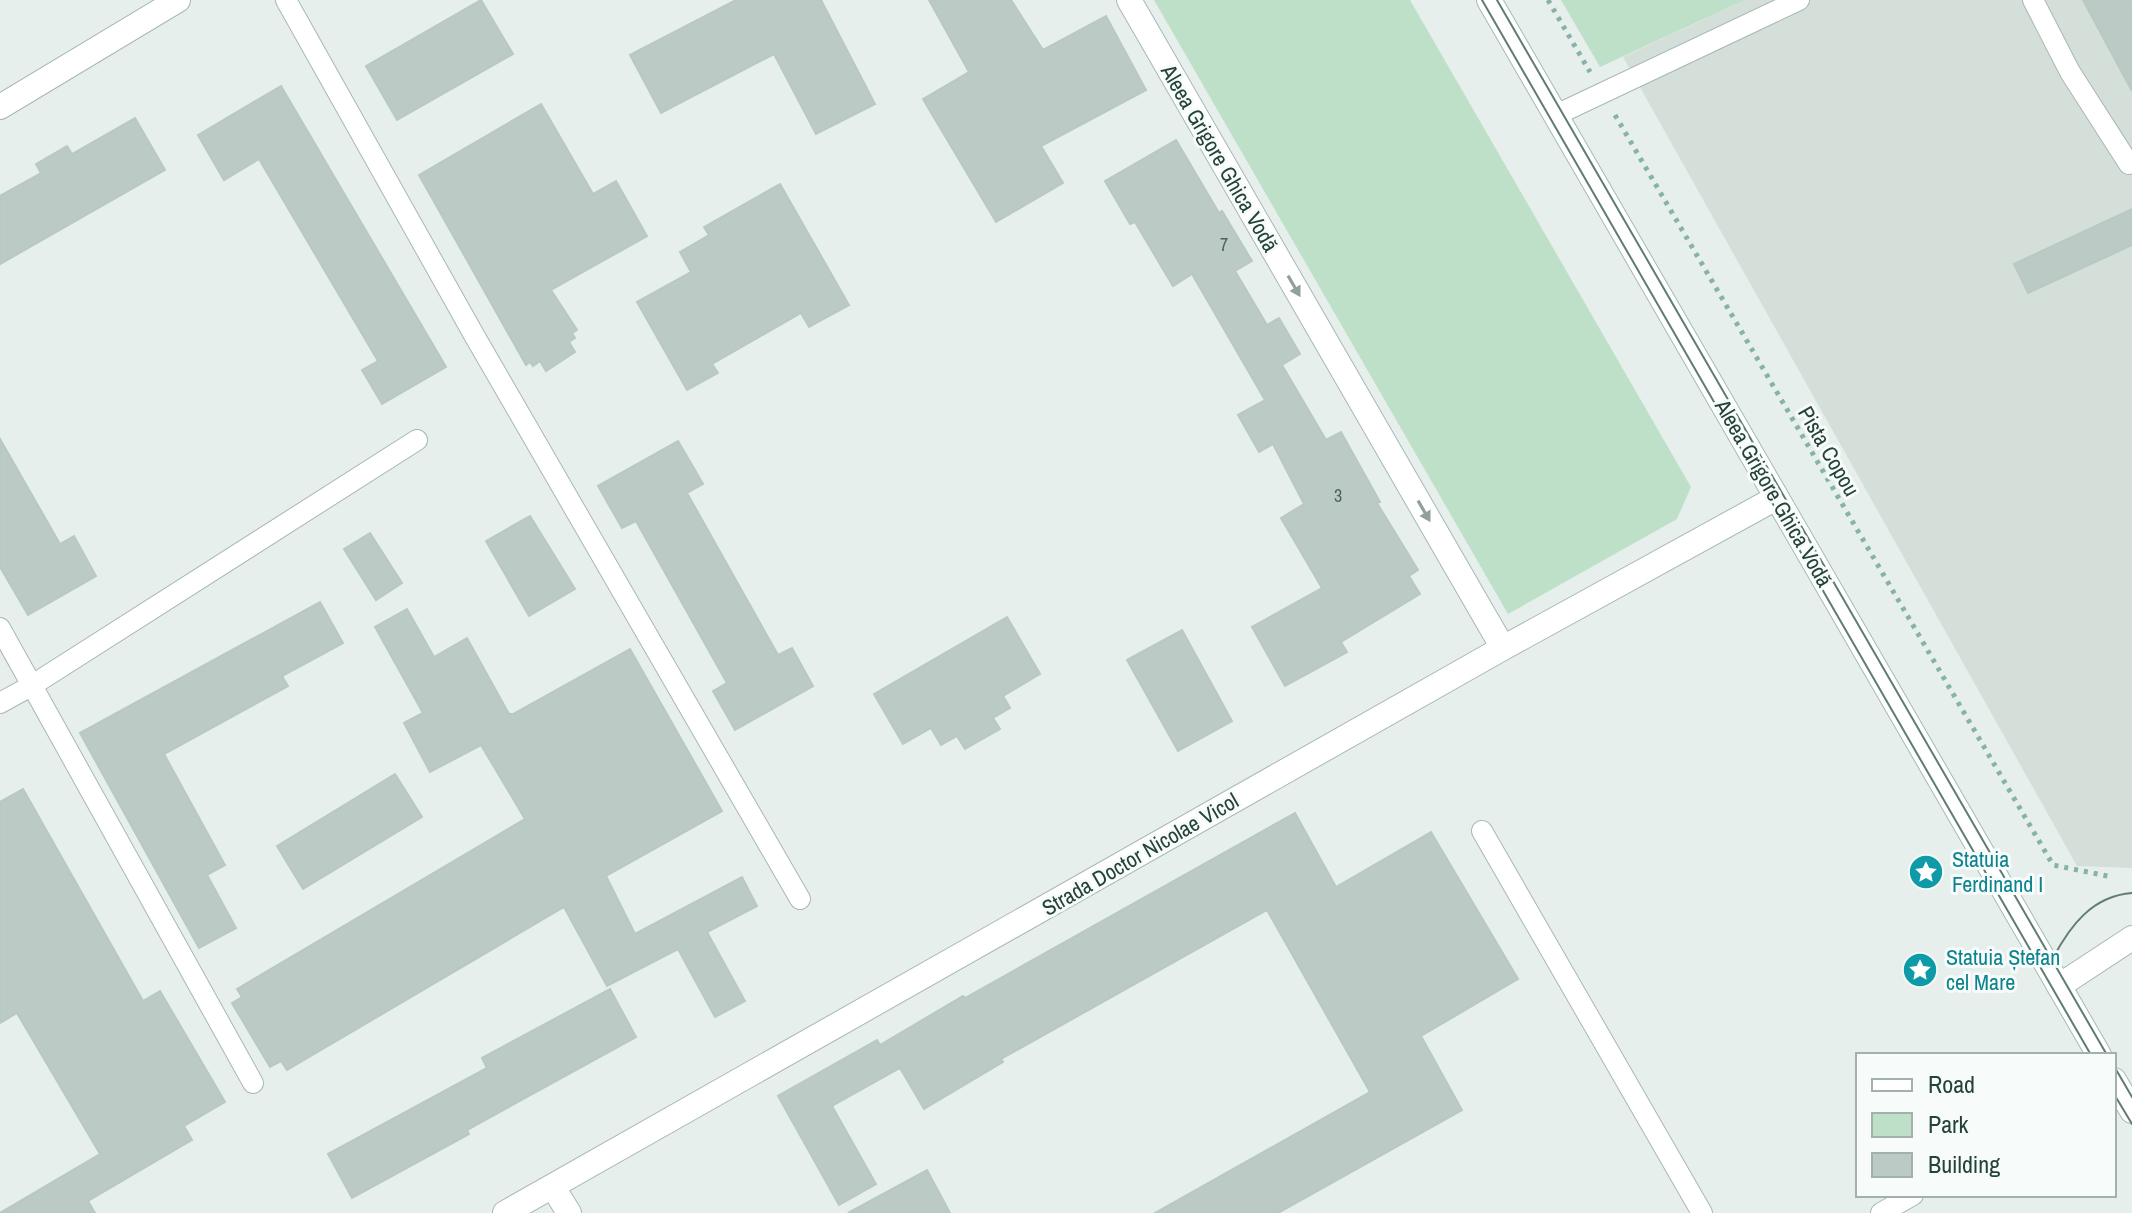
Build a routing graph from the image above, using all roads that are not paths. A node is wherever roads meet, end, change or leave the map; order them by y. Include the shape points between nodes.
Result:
1 (178, 0) edge
2 (286, 0) edge
3 (1129, 0) edge
4 (1489, 0) edge
5 (1799, 0) edge
6 (2033, 0) edge
7 (0, 107) edge
8 (1556, 115) junction
9 (2132, 163) edge
10 (417, 440) dead end
11 (1776, 498) junction
12 (0, 628) edge
13 (1503, 648) junction
14 (31, 686) junction
15 (0, 703) edge
16 (1482, 831) dead end
17 (800, 899) dead end
18 (2132, 938) edge
19 (2059, 986) junction
20 (2098, 1053) edge
21 (253, 1083) dead end
22 (2116, 1084) edge
23 (2132, 1111) edge
24 (553, 1187) junction
25 (1909, 1197) edge
26 (505, 1213) edge
27 (569, 1213) edge
28 (1702, 1213) edge
29 (1881, 1213) edge

1 - 7 street
2 - 17 lane
3 -> 13 street, Aleea Grigore Ghica Vodă
4 - 8 street, Aleea Grigore Ghica Vodă
5 - 8 lane
6 - 9 lane via 2070,72
8 - 11 street, Aleea Grigore Ghica Vodă
10 - 14 lane
11 - 13 street, Strada Doctor Nicolae Vicol
11 - 19 street, Aleea Grigore Ghica Vodă
12 - 14 lane
13 - 24 street, Strada Doctor Nicolae Vicol
14 - 15 lane
14 - 21 lane
16 - 28 lane
18 - 19 street
19 - 20 street, Aleea Grigore Ghica Vodă
22 - 23 street
24 - 26 street, Strada Doctor Nicolae Vicol
24 - 27 street
25 - 29 lane

